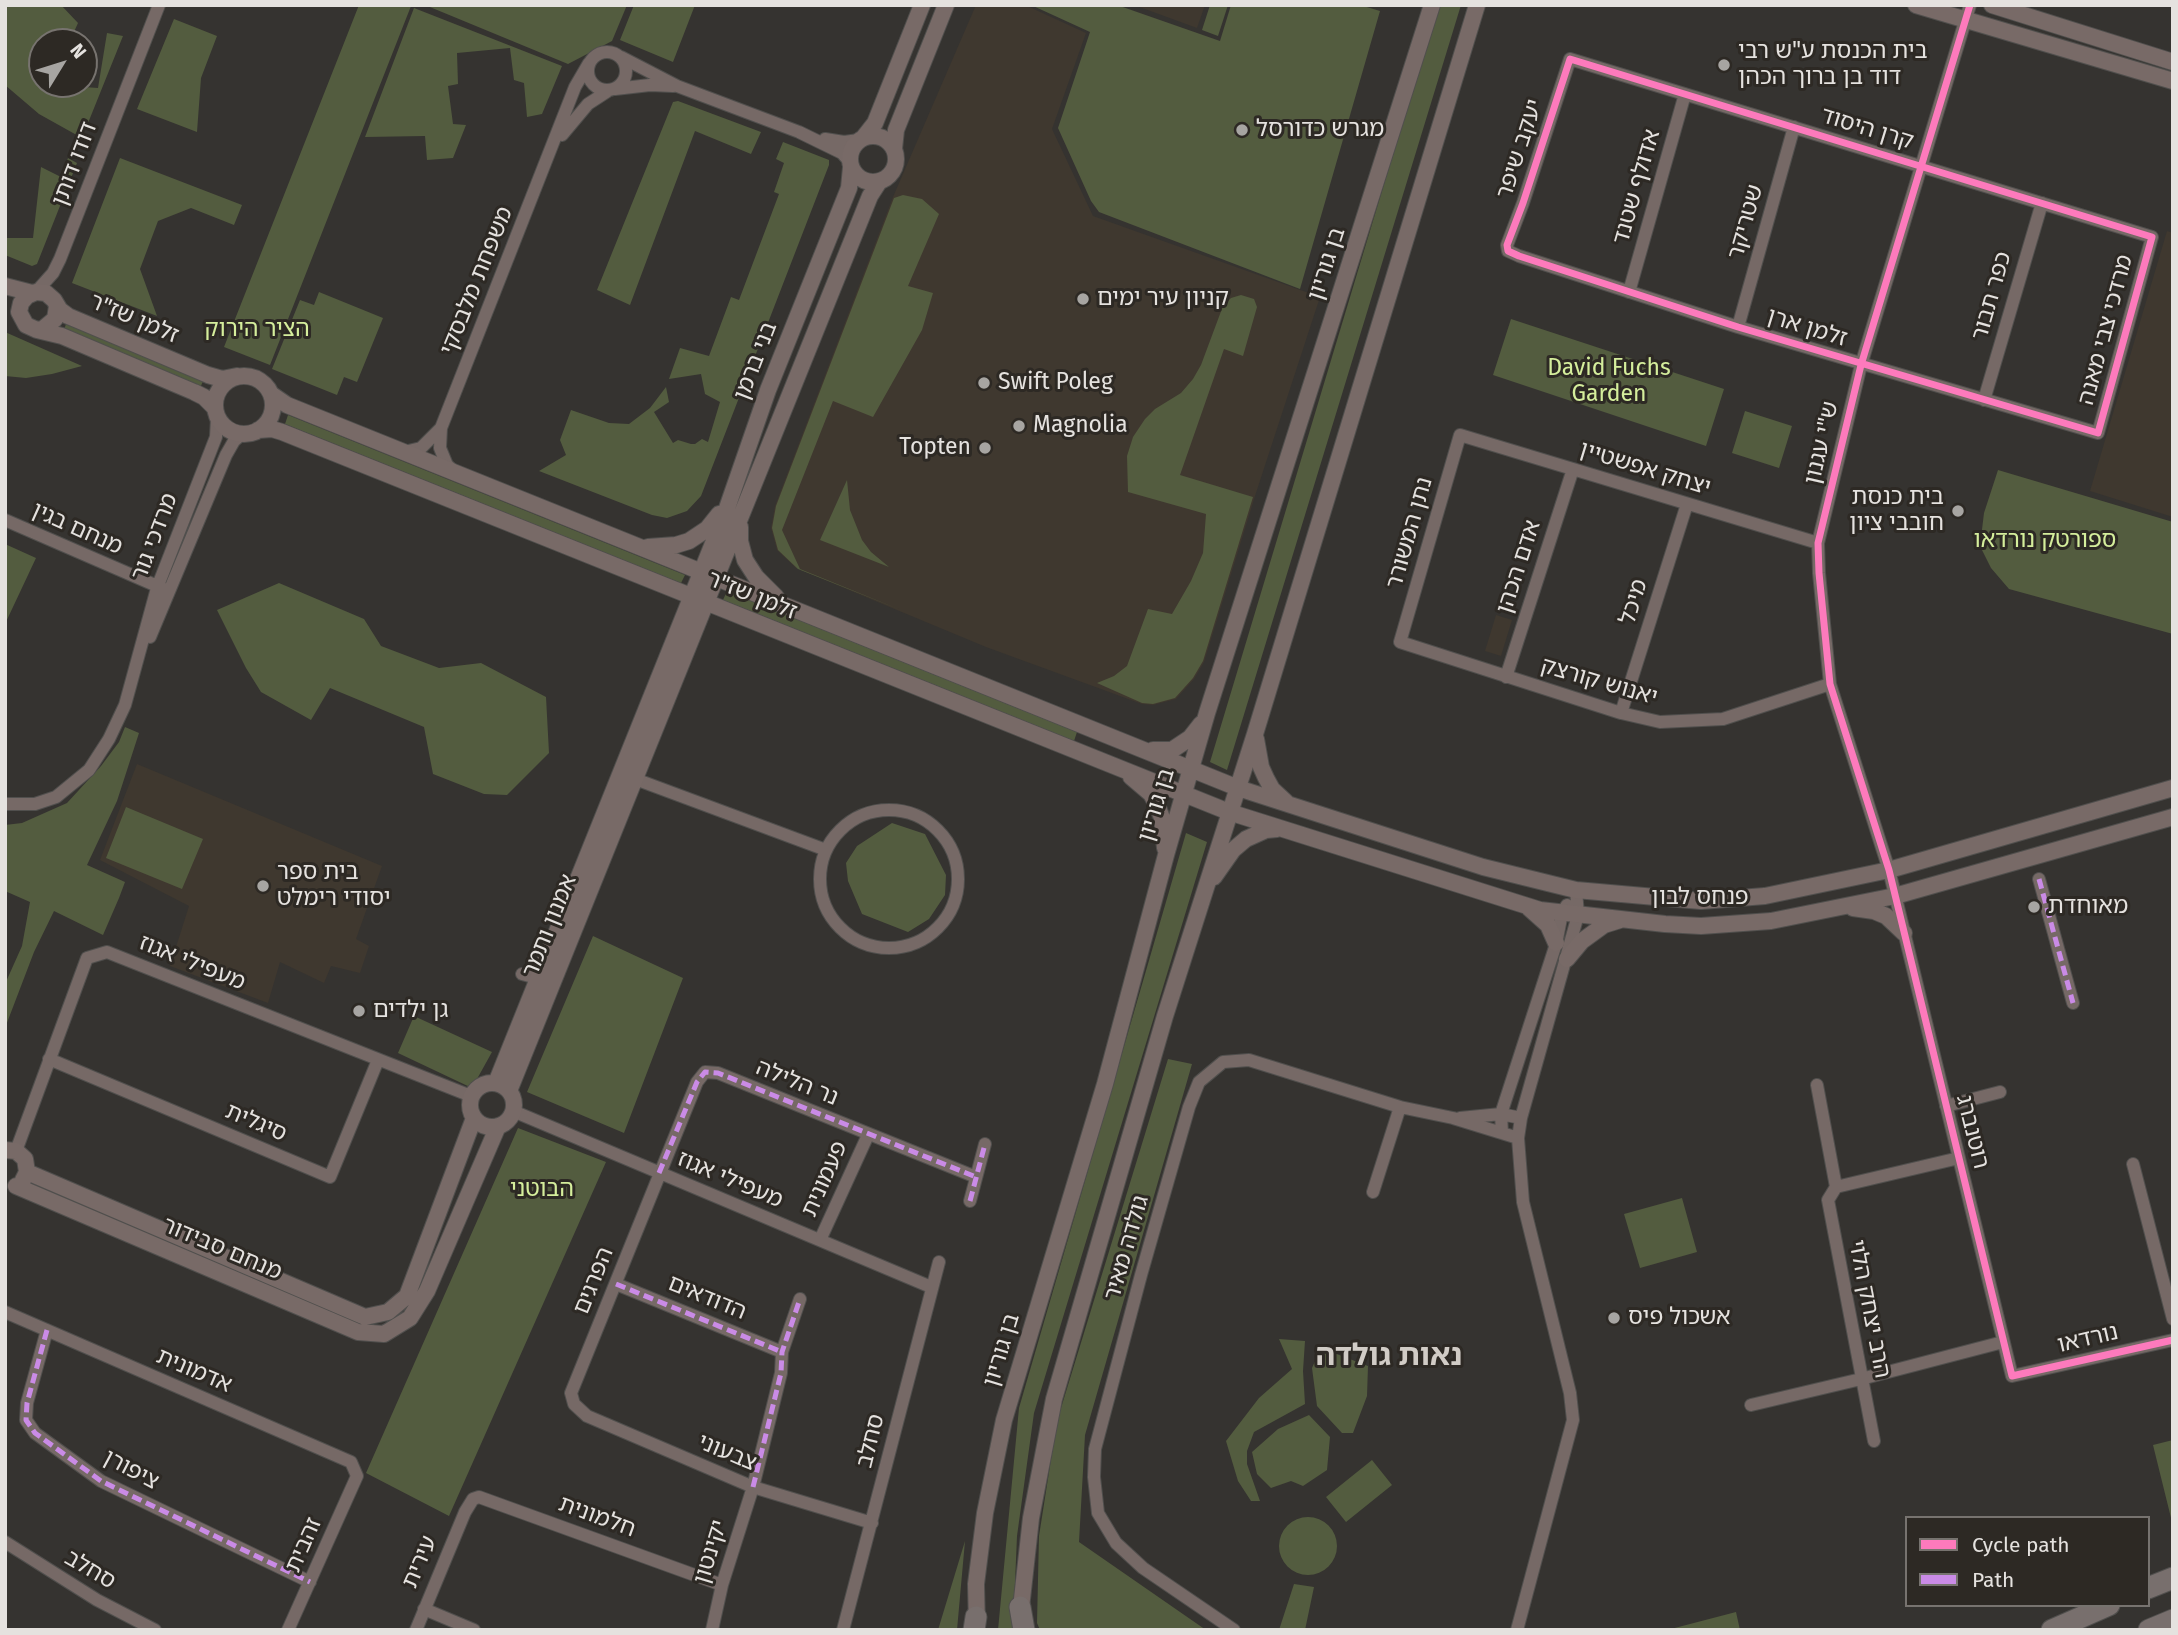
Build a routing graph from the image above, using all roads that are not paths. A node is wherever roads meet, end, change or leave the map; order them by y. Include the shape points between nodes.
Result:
1 (159, 5) edge
2 (922, 5) edge
3 (946, 5) edge
4 (1432, 5) edge
5 (1477, 5) edge
6 (1916, 5) edge
7 (1992, 5) edge
8 (1968, 13) edge
9 (621, 57) junction
10 (1570, 59) joint
11 (2173, 62) edge
12 (589, 63) junction
13 (2173, 81) edge
14 (677, 86) junction
15 (611, 90) junction
16 (1685, 94) junction
17 (1794, 127) junction
18 (799, 132) junction
19 (862, 139) junction
20 (552, 149) junction
21 (894, 149) junction
22 (850, 164) junction
23 (1921, 166) junction
24 (879, 182) junction
25 (2042, 203) junction
26 (2152, 237) joint
27 (1508, 251) joint
28 (60, 259) junction
29 (5, 286) edge
30 (34, 292) junction
31 (1629, 292) junction
32 (55, 303) junction
33 (5, 313) edge
34 (32, 327) junction
35 (1738, 327) junction
36 (1861, 365) junction
37 (237, 376) junction
38 (271, 394) junction
39 (1984, 400) junction
40 (216, 412) junction
41 (442, 428) junction
42 (251, 432) junction
43 (2098, 433) joint
44 (1460, 435) joint
45 (404, 452) junction
46 (1573, 469) junction
47 (456, 472) junction
48 (738, 474) junction
49 (1687, 504) junction
50 (740, 519) junction
51 (5, 520) edge
52 (1818, 543) junction
53 (641, 547) junction
54 (709, 574) junction
55 (654, 582) junction
56 (157, 588) junction
57 (171, 591) junction
58 (699, 599) junction
59 (782, 604) junction
60 (745, 617) junction
61 (678, 628) junction
62 (691, 640) junction
63 (1400, 642) joint
64 (134, 672) junction
65 (1506, 677) junction
66 (1830, 684) junction
67 (1207, 713) junction
68 (1621, 713) junction
69 (1255, 734) junction
70 (1146, 750) junction
71 (1121, 769) junction
72 (1193, 769) junction
73 (628, 777) junction
74 (1238, 788) junction
75 (2173, 788) edge
76 (1184, 794) junction
77 (5, 804) edge
78 (1291, 806) junction
79 (1229, 812) junction
80 (2173, 817) edge
81 (1278, 829) junction
82 (826, 850) junction
83 (1166, 855) junction
84 (1889, 870) junction
85 (2039, 879) dead end
86 (1576, 890) junction
87 (1203, 893) junction
88 (1895, 896) junction
89 (1527, 906) junction
90 (1833, 908) junction
91 (1570, 914) junction
92 (1622, 919) junction
93 (1904, 933) junction
94 (1556, 943) junction
95 (1567, 959) junction
96 (1541, 990) junction
97 (1555, 994) junction
98 (2073, 1003) dead end
99 (49, 1059) junction
100 (377, 1060) junction
101 (1817, 1085) dead end
102 (503, 1087) junction
103 (2000, 1092) dead end
104 (471, 1096) junction
105 (1946, 1106) junction
106 (1400, 1107) junction
107 (513, 1111) junction
108 (1501, 1114) junction
109 (474, 1118) junction
110 (1453, 1118) junction
111 (1521, 1118) junction
112 (498, 1126) junction
113 (1502, 1133) junction
114 (868, 1135) junction
115 (1518, 1138) junction
116 (985, 1144) dead end
117 (11, 1150) edge
118 (1959, 1158) junction
119 (2133, 1164) dead end
120 (27, 1171) junction
121 (659, 1173) junction
122 (976, 1177) junction
123 (11, 1186) edge
124 (1836, 1187) junction
125 (1373, 1192) dead end
126 (970, 1201) dead end
127 (820, 1240) junction
128 (939, 1262) dead end
129 (616, 1284) junction
130 (931, 1287) junction
131 (800, 1299) dead end
132 (5, 1312) edge
133 (2173, 1319) edge
134 (47, 1330) junction
135 (2173, 1340) edge
136 (2003, 1342) junction
137 (782, 1352) junction
138 (2012, 1376) joint
139 (1861, 1380) junction
140 (574, 1404) joint
141 (1751, 1405) dead end
142 (1874, 1441) dead end
143 (357, 1476) joint
144 (753, 1487) junction
145 (465, 1512) joint
146 (872, 1523) junction
147 (5, 1542) edge
148 (2173, 1578) edge
149 (310, 1582) junction
150 (722, 1585) junction
151 (2150, 1587) edge
152 (1020, 1607) joint
153 (2104, 1607) edge
154 (424, 1609) junction
155 (2173, 1620) edge
156 (976, 1625) edge
157 (155, 1630) edge
158 (288, 1630) edge
159 (416, 1630) edge
160 (474, 1630) edge
161 (712, 1630) edge
162 (843, 1630) edge
163 (1022, 1630) edge
164 (1234, 1630) edge
165 (1517, 1630) edge
166 (2052, 1630) edge
167 (2149, 1630) edge

1 - 28 street, דודו דותן
2 - 19 street via 875,123
3 - 21 street via 896,130
4 - 67 street, בן גוריון
5 - 69 street
6 - 8 street
7 - 11 street
8 - 13 street
8 - 23 street, ש"י עגנון
9 - 12 street via 608,51
9 - 14 street
9 - 15 street via 627,74 620,86
10 - 16 street, קרן היסוד
10 - 27 street, יעקב שיפר
12 - 15 street via 592,84
12 - 20 street, משפחת מלבסקי
14 - 15 street
14 - 18 street
15 - 20 street, משפחת מלבסקי via 577,115
16 - 17 street, קרן היסוד
16 - 31 street, אדולף שטנד
17 - 23 street, קרן היסוד
17 - 35 street, שטריקר
18 - 19 street via 844,142
18 - 22 street via 842,153
19 - 21 street via 878,136
19 - 22 street via 852,149
20 - 41 street, משפחת מלבסקי
21 - 24 street via 895,167
22 - 24 street via 859,178
22 - 48 street, בני ברמן via 849,188
23 - 25 street, קרן היסוד
23 - 36 street, ש"י עגנון
24 - 50 street, בני ברמן
25 - 26 street, קרן היסוד
25 - 39 street, כפר תבור
26 - 43 street, מרדכי צבי מאנה
27 - 31 street, זלמן ארן
28 - 30 street, דודו דותן
28 - 32 street, דודו דותן
29 - 30 street
30 - 32 street via 46,293
30 - 34 street via 20,307 21,319
31 - 35 street, זלמן ארן
32 - 34 street via 55,319 46,328
32 - 37 street, זלמן שז"ר via 68,316 208,375 222,379
33 - 34 street, זלמן שז"ר
34 - 40 street, זלמן שז"ר via 194,391
35 - 36 street, זלמן ארן
36 - 39 street, זלמן ארן
36 - 52 street, ש"י עגנון
37 - 38 street via 257,379
37 - 40 street via 220,387
38 - 42 street via 271,414
38 - 45 street, זלמן שז"ר via 287,405
39 - 43 street, זלמן ארן
40 - 42 street via 229,430
40 - 56 street, מרדכי גור via 216,437
41 - 45 street, משפחת מלבסקי via 421,448
41 - 47 street, משפחת מלבסקי via 439,441 444,458
42 - 55 street, זלמן שז"ר via 282,432
42 - 57 street, מרדכי גור via 234,441 226,454
44 - 46 street, יצחק אפשטיין
44 - 63 street, נתן המשורר
45 - 47 street, זלמן שז"ר
46 - 49 street, יצחק אפשטיין
46 - 65 street, אדם הכהן
47 - 53 street, זלמן שז"ר
48 - 53 street via 707,529 676,545
48 - 54 street, בני ברמן
49 - 52 street, יצחק אפשטיין
49 - 68 street, מיכל
50 - 54 street, בני ברמן
50 - 59 street via 745,560
51 - 56 street, מנחם בגין
52 - 66 street, ש"י עגנון
53 - 54 street, זלמן שז"ר
54 - 58 street, אמנון ותמר
54 - 59 street, זלמן שז"ר
55 - 58 street, זלמן שז"ר
55 - 61 street via 677,608
56 - 57 street, מנחם בגין
56 - 64 street, מרדכי גור
57 - 64 street, מרדכי גור
58 - 60 street, זלמן שז"ר
58 - 61 street, אמנון ותמר
58 - 62 street, אמנון ותמר
59 - 70 street, זלמן שז"ר
60 - 62 street via 709,622
60 - 71 street, זלמן שז"ר
61 - 73 street, אמנון ותמר
62 - 73 street, אמנון ותמר
63 - 65 street, יאנוש קורצק
64 - 77 street, מרדכי גור via 125,705 89,770 56,797 35,804
65 - 68 street, יאנוש קורצק
66 - 68 street, יאנוש קורצק via 1723,719 1660,722
66 - 84 street, ש"י עגנון
67 - 70 street via 1197,731 1181,745 1164,751
67 - 72 street, בן גוריון
69 - 74 street
69 - 78 street via 1266,778
70 - 72 street, זלמן שז"ר
71 - 76 street, זלמן שז"ר
71 - 83 street via 1151,794 1157,805
72 - 74 street, זלמן שז"ר
72 - 76 street, בן גוריון
73 - 82 street
73 - 102 street, אמנון ותמר
73 - 102 street, אמנון ותמר via 530,976
74 - 78 street, פנחס לבון
74 - 79 street
75 - 84 street, פנחס לבון
76 - 79 street, זלמן שז"ר
76 - 83 street, בן גוריון
78 - 86 street, פנחס לבון via 1483,867
79 - 81 street, פנחס לבון
79 - 87 street
80 - 88 street, פנחס לבון
81 - 87 street via 1257,833 1233,850
81 - 89 street, פנחס לבון
82 - 82 street via 821,892 839,927 856,940 878,948 910,946 932,935 954,907 959,876 953,852 943,835 924,819 898,811 874,811 841,830
83 - 156 street, בן גוריון via 1105,1084 1004,1420 985,1513
84 - 86 street, פנחס לבון via 1765,896 1701,901
84 - 88 street, ש"י עגנון
85 - 98 street
86 - 91 street
87 - 152 street via 1054,1399 1031,1518
88 - 90 street, פנחס לבון
88 - 93 street, רוטנברג
89 - 91 street, פנחס לבון
89 - 94 street via 1548,925
90 - 92 street, פנחס לבון via 1771,921 1702,926
90 - 93 street via 1874,911
91 - 92 street, פנחס לבון
91 - 94 street
91 - 95 street
92 - 95 street via 1594,932
93 - 105 street, רוטנברג
94 - 96 street
95 - 97 street
96 - 97 street
96 - 108 street
97 - 111 street
99 - 100 street, מעפילי אגוז via 87,958 107,952
99 - 100 street, סיגלית via 330,1177
99 - 117 street, מעפילי אגוז
100 - 104 street, מעפילי אגוז
101 - 124 street, הרב יצחק הלוי
102 - 104 street via 481,1085
102 - 107 street via 514,1103
103 - 105 street
104 - 109 street
105 - 118 street, רוטנברג
106 - 110 street, גולדה מאיר
106 - 125 street
106 - 164 street, גולדה מאיר via 1249,1060 1223,1062 1199,1082 1189,1107 1095,1449 1094,1477 1098,1513 1116,1543 1143,1568
107 - 112 street
107 - 121 street, מעפילי אגוז
108 - 110 street, גולדה מאיר
108 - 111 street, גולדה מאיר
108 - 113 street
109 - 112 street via 487,1127
109 - 120 street, מנחם סבידור via 407,1296 388,1312 365,1317
110 - 113 street, גולדה מאיר
111 - 115 street
112 - 123 street, מנחם סבידור via 427,1291 410,1318 384,1334 358,1332
113 - 115 street, גולדה מאיר
114 - 121 street, נר הלילה via 718,1073 705,1072
114 - 122 street, נר הלילה
114 - 127 street, פעמונית
115 - 165 street via 1523,1202 1573,1420
116 - 122 street
117 - 120 street via 25,1159
118 - 124 street
118 - 136 street, רוטנברג
119 - 133 street
120 - 123 street via 21,1182
121 - 127 street, מעפילי אגוז
121 - 129 street, הפרגים
122 - 126 street
124 - 139 street, הרב יצחק הלוי via 1828,1200
127 - 130 street, מעפילי אגוז
128 - 130 street, סחלב
129 - 137 street, הדודאים
129 - 140 street, הפרגים via 570,1393
130 - 146 street, סחלב
131 - 137 street
132 - 134 street, אדמונית
134 - 143 street, אדמונית via 351,1462
134 - 149 street, ציפורן via 27,1402 26,1420 36,1433 101,1481
135 - 138 street, נורדאו
136 - 138 street, רוטנברג
136 - 139 street
137 - 144 street
139 - 141 street
139 - 142 street, הרב יצחק הלוי
140 - 144 street, צבעוני via 587,1416
143 - 149 street, זהבית
144 - 146 street, צבעוני
144 - 150 street, יקינטון
145 - 150 street, חלמונית via 479,1497
145 - 154 street, עירית
146 - 162 street, סחלב
147 - 157 street, סחלב
148 - 151 highway
149 - 158 street, זהבית
150 - 161 street, יקינטון
152 - 163 highway
153 - 166 highway
154 - 159 street, עירית
154 - 160 street
155 - 167 highway

